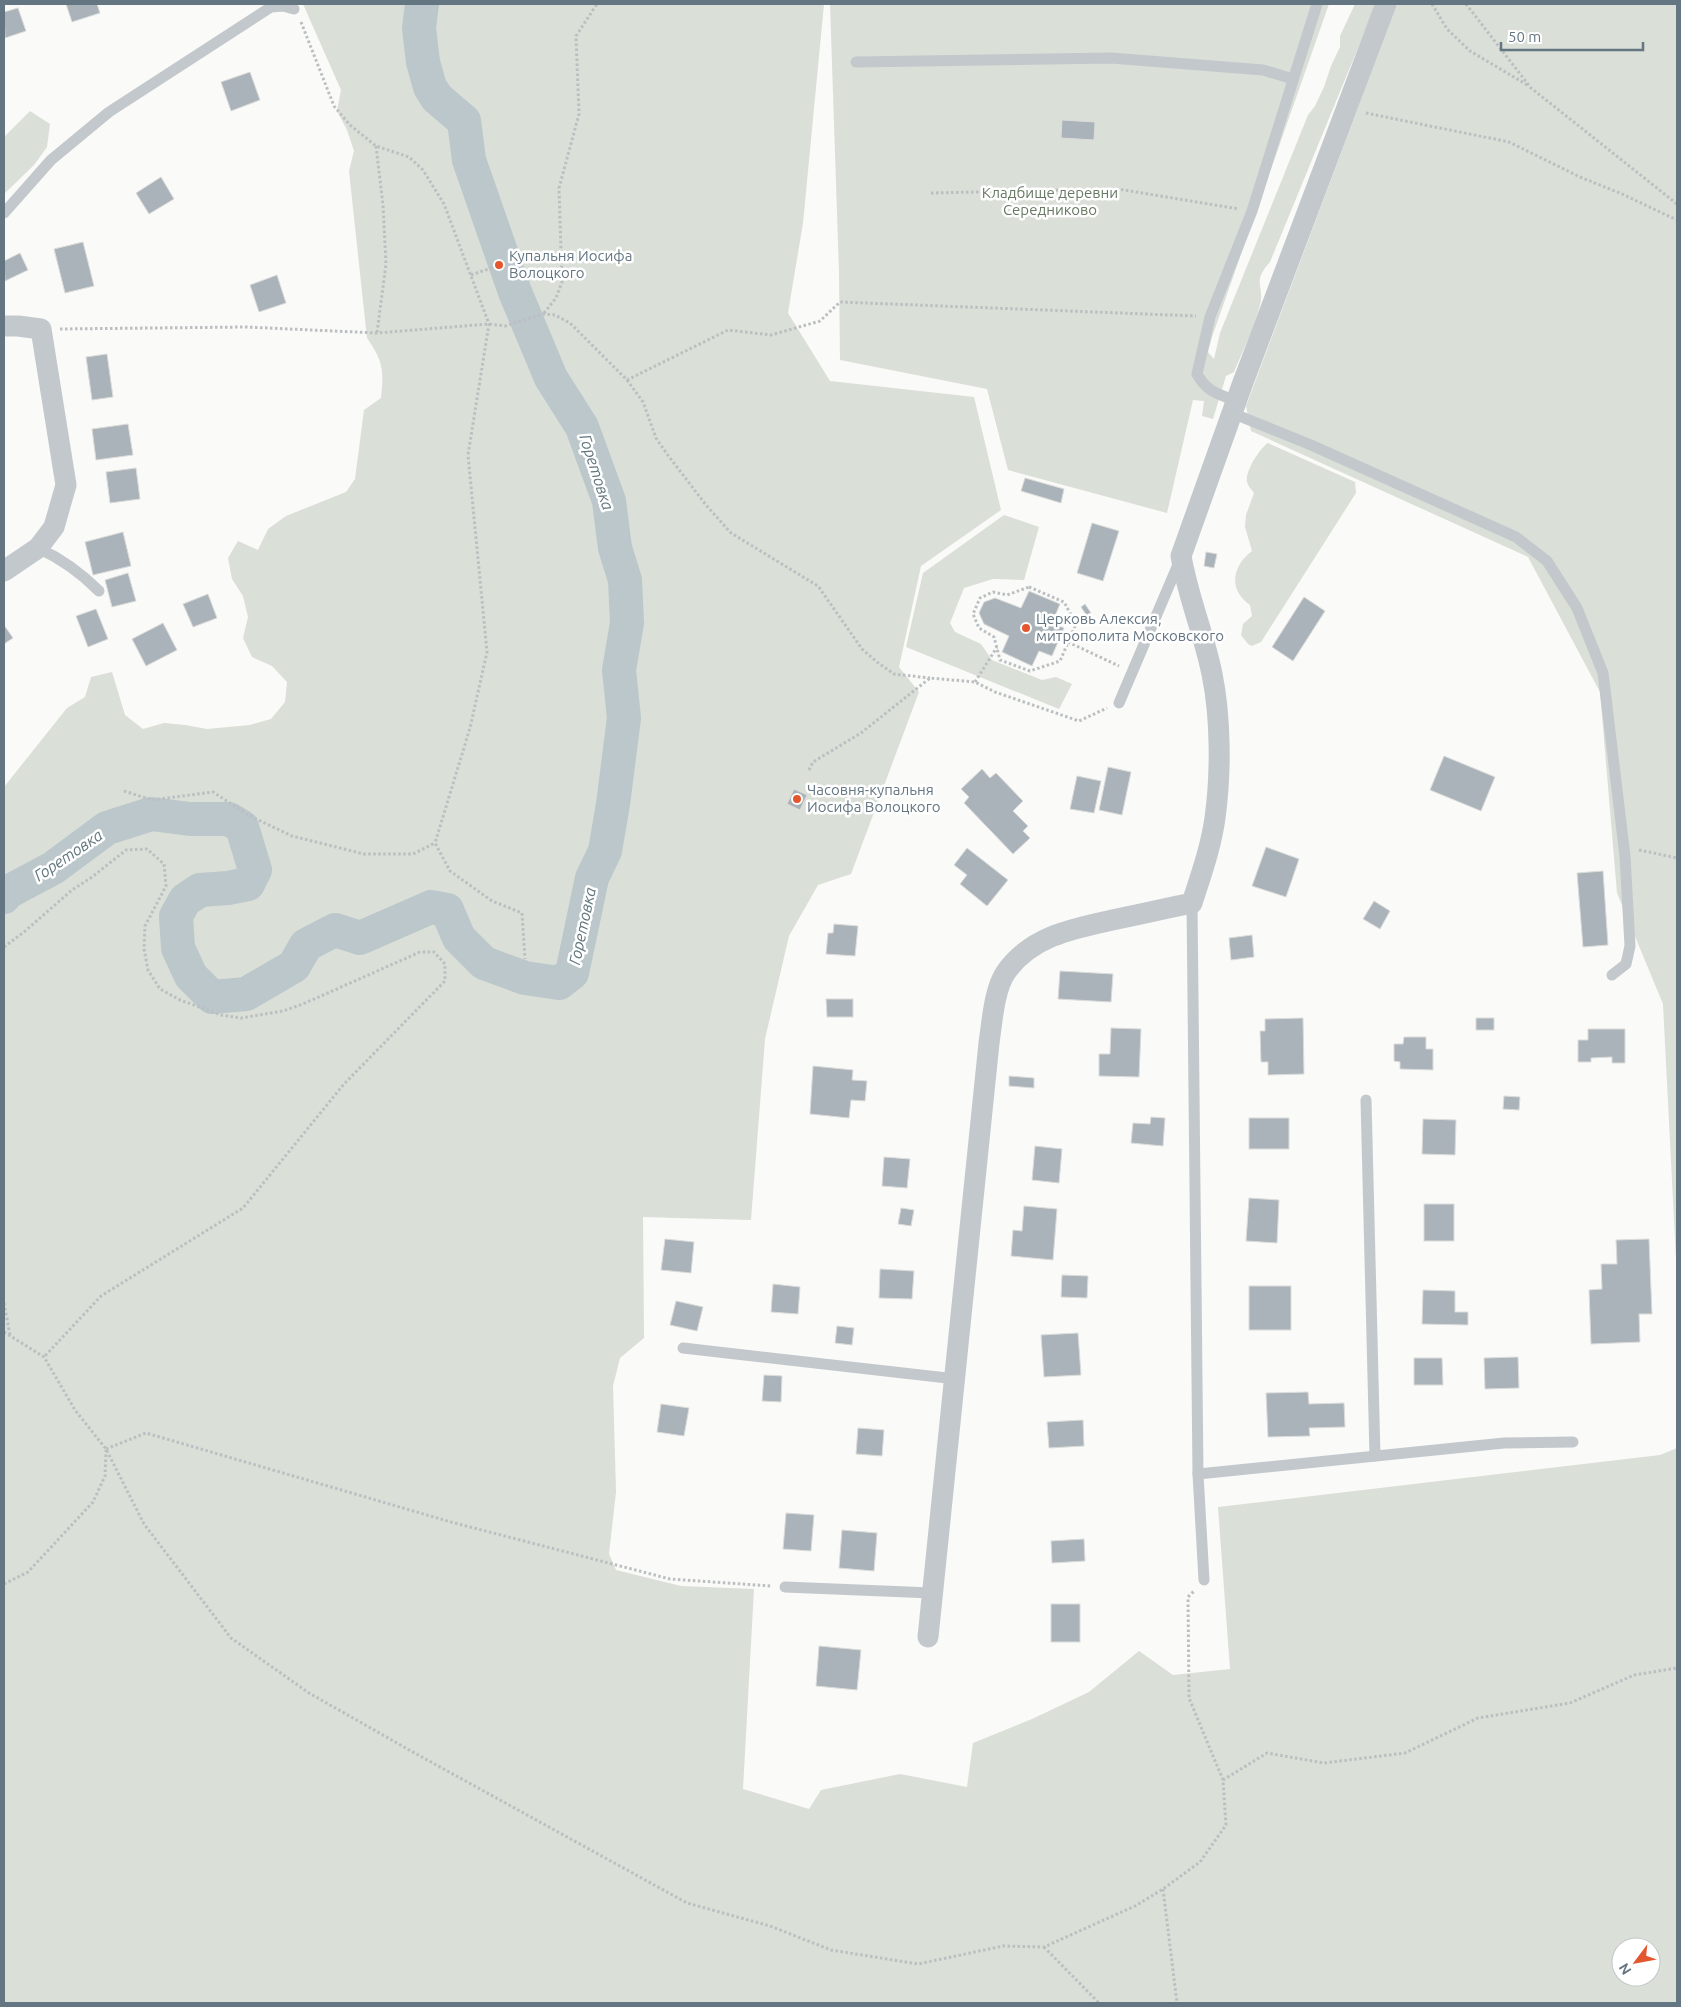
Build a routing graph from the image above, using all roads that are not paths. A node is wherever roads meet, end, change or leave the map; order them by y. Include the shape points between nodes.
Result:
1 (1318, 4) edge
2 (1386, 4) edge
3 (294, 9) road end
4 (856, 62) dead end
5 (1293, 79) junction
6 (4, 212) edge
7 (4, 326) edge
8 (1234, 407) junction
9 (38, 548) junction
10 (1182, 556) junction
11 (4, 571) edge
12 (99, 591) dead end
13 (1119, 703) road end
14 (1192, 903) junction
15 (1612, 975) dead end
16 (1366, 1100) dead end
17 (683, 1348) dead end
18 (956, 1379) junction
19 (1573, 1442) dead end
20 (1374, 1456) junction
21 (1198, 1474) junction
22 (1204, 1580) road end
23 (785, 1587) road end
24 (932, 1593) junction
25 (928, 1637) dead end

1 - 5 lane
2 - 8 street
3 - 6 lane via 271,7 110,112 51,160
4 - 5 lane via 1111,58 1263,70
5 - 8 lane via 1252,211 1210,317 1197,374 1203,385
7 - 9 street via 41,329 66,485 54,528
8 - 10 street
8 - 15 lane via 1516,537 1547,561 1577,608 1603,673 1623,846 1630,946 1626,964
9 - 11 street
9 - 12 lane via 59,558
10 - 13 lane
10 - 14 street via 1184,576 1212,674 1219,754 1215,818
14 - 18 street via 1069,929 1044,939 1025,952 1005,973 997,996 989,1043
14 - 21 lane
16 - 20 lane
17 - 18 lane
18 - 24 street
19 - 20 lane via 1504,1443
20 - 21 lane
21 - 22 lane
23 - 24 lane
24 - 25 street

